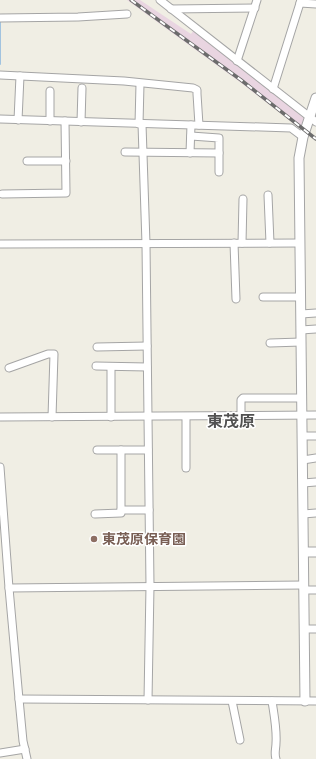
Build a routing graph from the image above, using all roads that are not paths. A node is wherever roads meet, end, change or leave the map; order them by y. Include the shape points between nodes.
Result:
1 (160, 0) edge
2 (258, 0) edge
3 (300, 2) edge
4 (316, 4) edge
5 (255, 8) junction
6 (171, 9) junction
7 (127, 14) dead end
8 (1, 18) edge
9 (237, 61) junction
10 (0, 75) edge
11 (20, 76) junction
12 (140, 84) junction
13 (82, 88) dead end
14 (273, 89) junction
15 (50, 91) dead end
16 (316, 98) edge
17 (0, 119) edge
18 (18, 120) junction
19 (313, 120) edge
20 (50, 121) junction
21 (65, 121) junction
22 (81, 122) junction
23 (141, 124) junction
24 (195, 125) junction
25 (191, 136) junction
26 (303, 137) junction
27 (125, 152) dead end
28 (143, 152) junction
29 (190, 153) junction
30 (219, 153) junction
31 (27, 160) dead end
32 (66, 161) junction
33 (219, 172) dead end
34 (2, 194) dead end
35 (268, 195) dead end
36 (243, 199) dead end
37 (234, 243) junction
38 (242, 243) junction
39 (270, 243) junction
40 (300, 243) junction
41 (0, 244) edge
42 (146, 244) junction
43 (263, 297) dead end
44 (301, 297) junction
45 (236, 299) dead end
46 (316, 313) edge
47 (301, 314) junction
48 (316, 329) edge
49 (301, 330) junction
50 (301, 342) junction
51 (270, 343) dead end
52 (147, 346) junction
53 (97, 347) dead end
54 (96, 366) dead end
55 (111, 367) junction
56 (147, 367) junction
57 (9, 368) dead end
58 (302, 398) junction
59 (241, 415) junction
60 (302, 415) junction
61 (316, 415) edge
62 (0, 417) edge
63 (52, 417) junction
64 (111, 417) junction
65 (148, 417) junction
66 (186, 417) junction
67 (302, 436) junction
68 (316, 436) edge
69 (97, 450) dead end
70 (121, 450) junction
71 (148, 450) junction
72 (316, 458) edge
73 (303, 460) junction
74 (0, 468) edge
75 (186, 468) dead end
76 (316, 482) edge
77 (303, 483) junction
78 (121, 510) junction
79 (149, 510) junction
80 (95, 514) dead end
81 (303, 514) junction
82 (316, 514) edge
83 (304, 552) junction
84 (316, 552) edge
85 (150, 586) junction
86 (304, 587) junction
87 (9, 588) junction
88 (316, 590) edge
89 (304, 629) junction
90 (316, 629) edge
91 (19, 699) junction
92 (148, 700) junction
93 (232, 701) junction
94 (272, 701) junction
95 (305, 701) junction
96 (316, 702) edge
97 (240, 740) dead end
98 (25, 749) junction
99 (0, 753) edge
100 (27, 759) edge
101 (276, 759) edge

1 - 6 street
2 - 5 street
3 - 4 street
3 - 14 street
5 - 6 street
5 - 9 street
6 - 9 street
7 - 8 street
9 - 14 street
10 - 11 street
11 - 12 street
11 - 18 street
12 - 23 street
12 - 24 street via 197,90
13 - 22 street
14 - 19 street
15 - 20 street
16 - 19 street
17 - 18 street
18 - 20 street
19 - 26 street
20 - 21 street
21 - 22 street
21 - 32 street
22 - 23 street
23 - 24 street
23 - 28 street
24 - 25 street
24 - 26 street via 291,128
25 - 29 street
25 - 30 street via 219,138
26 - 40 street via 299,158
27 - 28 street
28 - 29 street
28 - 42 street
29 - 30 street
30 - 33 street
31 - 32 street
32 - 34 street via 66,193
35 - 39 street
36 - 38 street
37 - 38 street
37 - 42 street
37 - 45 street
38 - 39 street
39 - 40 street
40 - 44 street
41 - 42 street
42 - 52 street
43 - 44 street
44 - 47 street
46 - 47 street
47 - 49 street
48 - 49 street
49 - 50 street
50 - 51 street
50 - 58 street
52 - 53 street
52 - 56 street
54 - 55 street
55 - 56 street
55 - 64 street
56 - 65 street
57 - 63 street via 54,354
58 - 59 street via 243,398
58 - 60 street
59 - 60 street
59 - 66 street
60 - 61 street
60 - 67 street
62 - 63 street
63 - 64 street
64 - 65 street
65 - 66 street
65 - 71 street
66 - 75 street
67 - 68 street
67 - 73 street
69 - 70 street
70 - 71 street
70 - 78 street
71 - 79 street
72 - 73 street
73 - 77 street
74 - 87 street
76 - 77 street
77 - 81 street
78 - 79 street
78 - 80 street via 119,514
79 - 85 street
81 - 82 street
81 - 83 street
83 - 84 street
83 - 86 street
85 - 86 street
85 - 87 street
85 - 92 street
86 - 88 street
86 - 89 street
87 - 91 street
89 - 90 street
89 - 95 street
91 - 92 street
91 - 98 street
92 - 93 street
93 - 94 street
93 - 97 street
94 - 95 street
94 - 101 street
95 - 96 street
98 - 99 street
98 - 100 street

